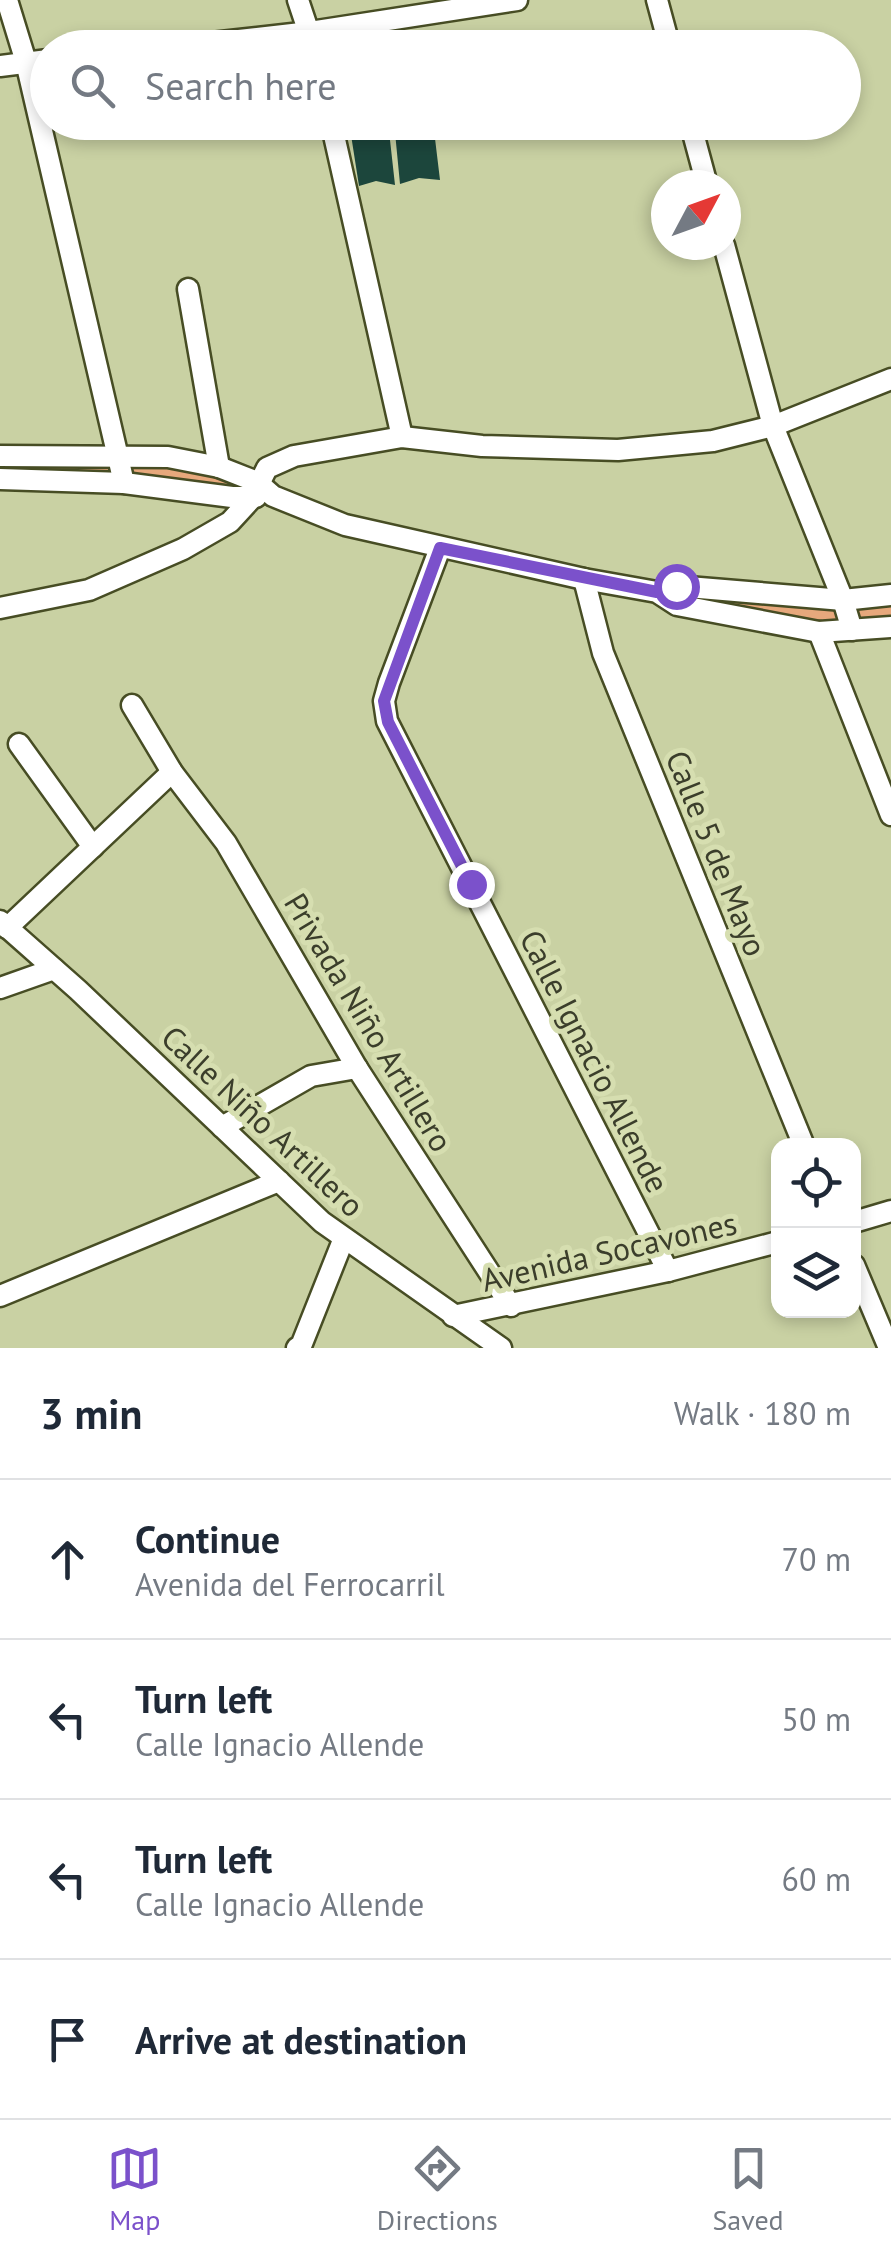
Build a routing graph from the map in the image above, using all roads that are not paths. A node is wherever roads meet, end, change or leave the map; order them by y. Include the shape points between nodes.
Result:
1 (7, 0) edge
2 (298, 0) edge
3 (516, 0) edge
4 (657, 0) edge
5 (308, 30) edge
6 (363, 30) edge
7 (665, 30) edge
8 (26, 62) junction
9 (30, 62) edge
10 (0, 66) edge
11 (30, 79) edge
12 (44, 140) edge
13 (335, 140) edge
14 (695, 140) edge
15 (703, 170) edge
16 (728, 260) edge
17 (188, 289) dead end
18 (891, 379) edge
19 (773, 426) junction
20 (402, 437) junction
21 (0, 456) edge
22 (117, 458) junction
23 (219, 466) junction
24 (0, 478) edge
25 (124, 483) junction
26 (261, 492) junction
27 (440, 548) junction
28 (584, 579) junction
29 (657, 592) junction
30 (891, 596) edge
31 (844, 600) junction
32 (0, 608) edge
33 (891, 626) edge
34 (852, 630) junction
35 (819, 632) junction
36 (132, 705) dead end
37 (19, 744) dead end
38 (172, 772) junction
39 (891, 815) edge
40 (93, 847) junction
41 (4, 924) edge
42 (54, 969) junction
43 (0, 988) edge
44 (357, 1068) junction
45 (222, 1127) junction
46 (801, 1138) edge
47 (278, 1181) junction
48 (891, 1210) edge
49 (861, 1220) edge
50 (344, 1238) junction
51 (771, 1244) edge
52 (668, 1271) junction
53 (861, 1282) edge
54 (0, 1296) edge
55 (511, 1306) junction
56 (452, 1316) junction
57 (300, 1347) edge
58 (501, 1348) edge
59 (888, 1348) edge

1 - 8 street
2 - 5 street
3 - 6 street
4 - 7 street
8 - 9 street
8 - 10 street
8 - 11 street
12 - 22 street
13 - 20 street
14 - 15 street
16 - 19 street
17 - 23 street
18 - 19 street
19 - 20 street via 713,441 618,450
19 - 31 street
20 - 26 street via 294,456 267,468
21 - 22 street
22 - 23 street
22 - 25 street
23 - 26 street
24 - 25 street
25 - 26 street
26 - 27 street via 345,526
26 - 32 street via 230,522 167,556 89,590
27 - 28 street
27 - 52 street, Calle Ignacio Allende via 389,683 388,722
28 - 29 street
28 - 46 street, Calle 5 de Mayo via 603,653
29 - 31 street via 676,586
29 - 35 street via 677,605
30 - 31 street
31 - 34 street
33 - 34 street
34 - 35 street
35 - 39 street
36 - 38 street, Privada Niño Artillero
37 - 40 street
38 - 40 street
38 - 44 street, Privada Niño Artillero via 226,842
40 - 41 street
41 - 42 street, Calle Niño Artillero
42 - 43 street
42 - 45 street, Calle Niño Artillero
44 - 45 street via 312,1076
44 - 55 street, Privada Niño Artillero
45 - 47 street, Calle Niño Artillero
47 - 50 street, Calle Niño Artillero
47 - 54 street
48 - 49 street
50 - 56 street, Calle Niño Artillero
50 - 57 street
51 - 52 street, Avenida Socavones
52 - 55 street, Avenida Socavones
53 - 59 street
55 - 56 street, Avenida Socavones
56 - 58 street, Calle Niño Artillero

